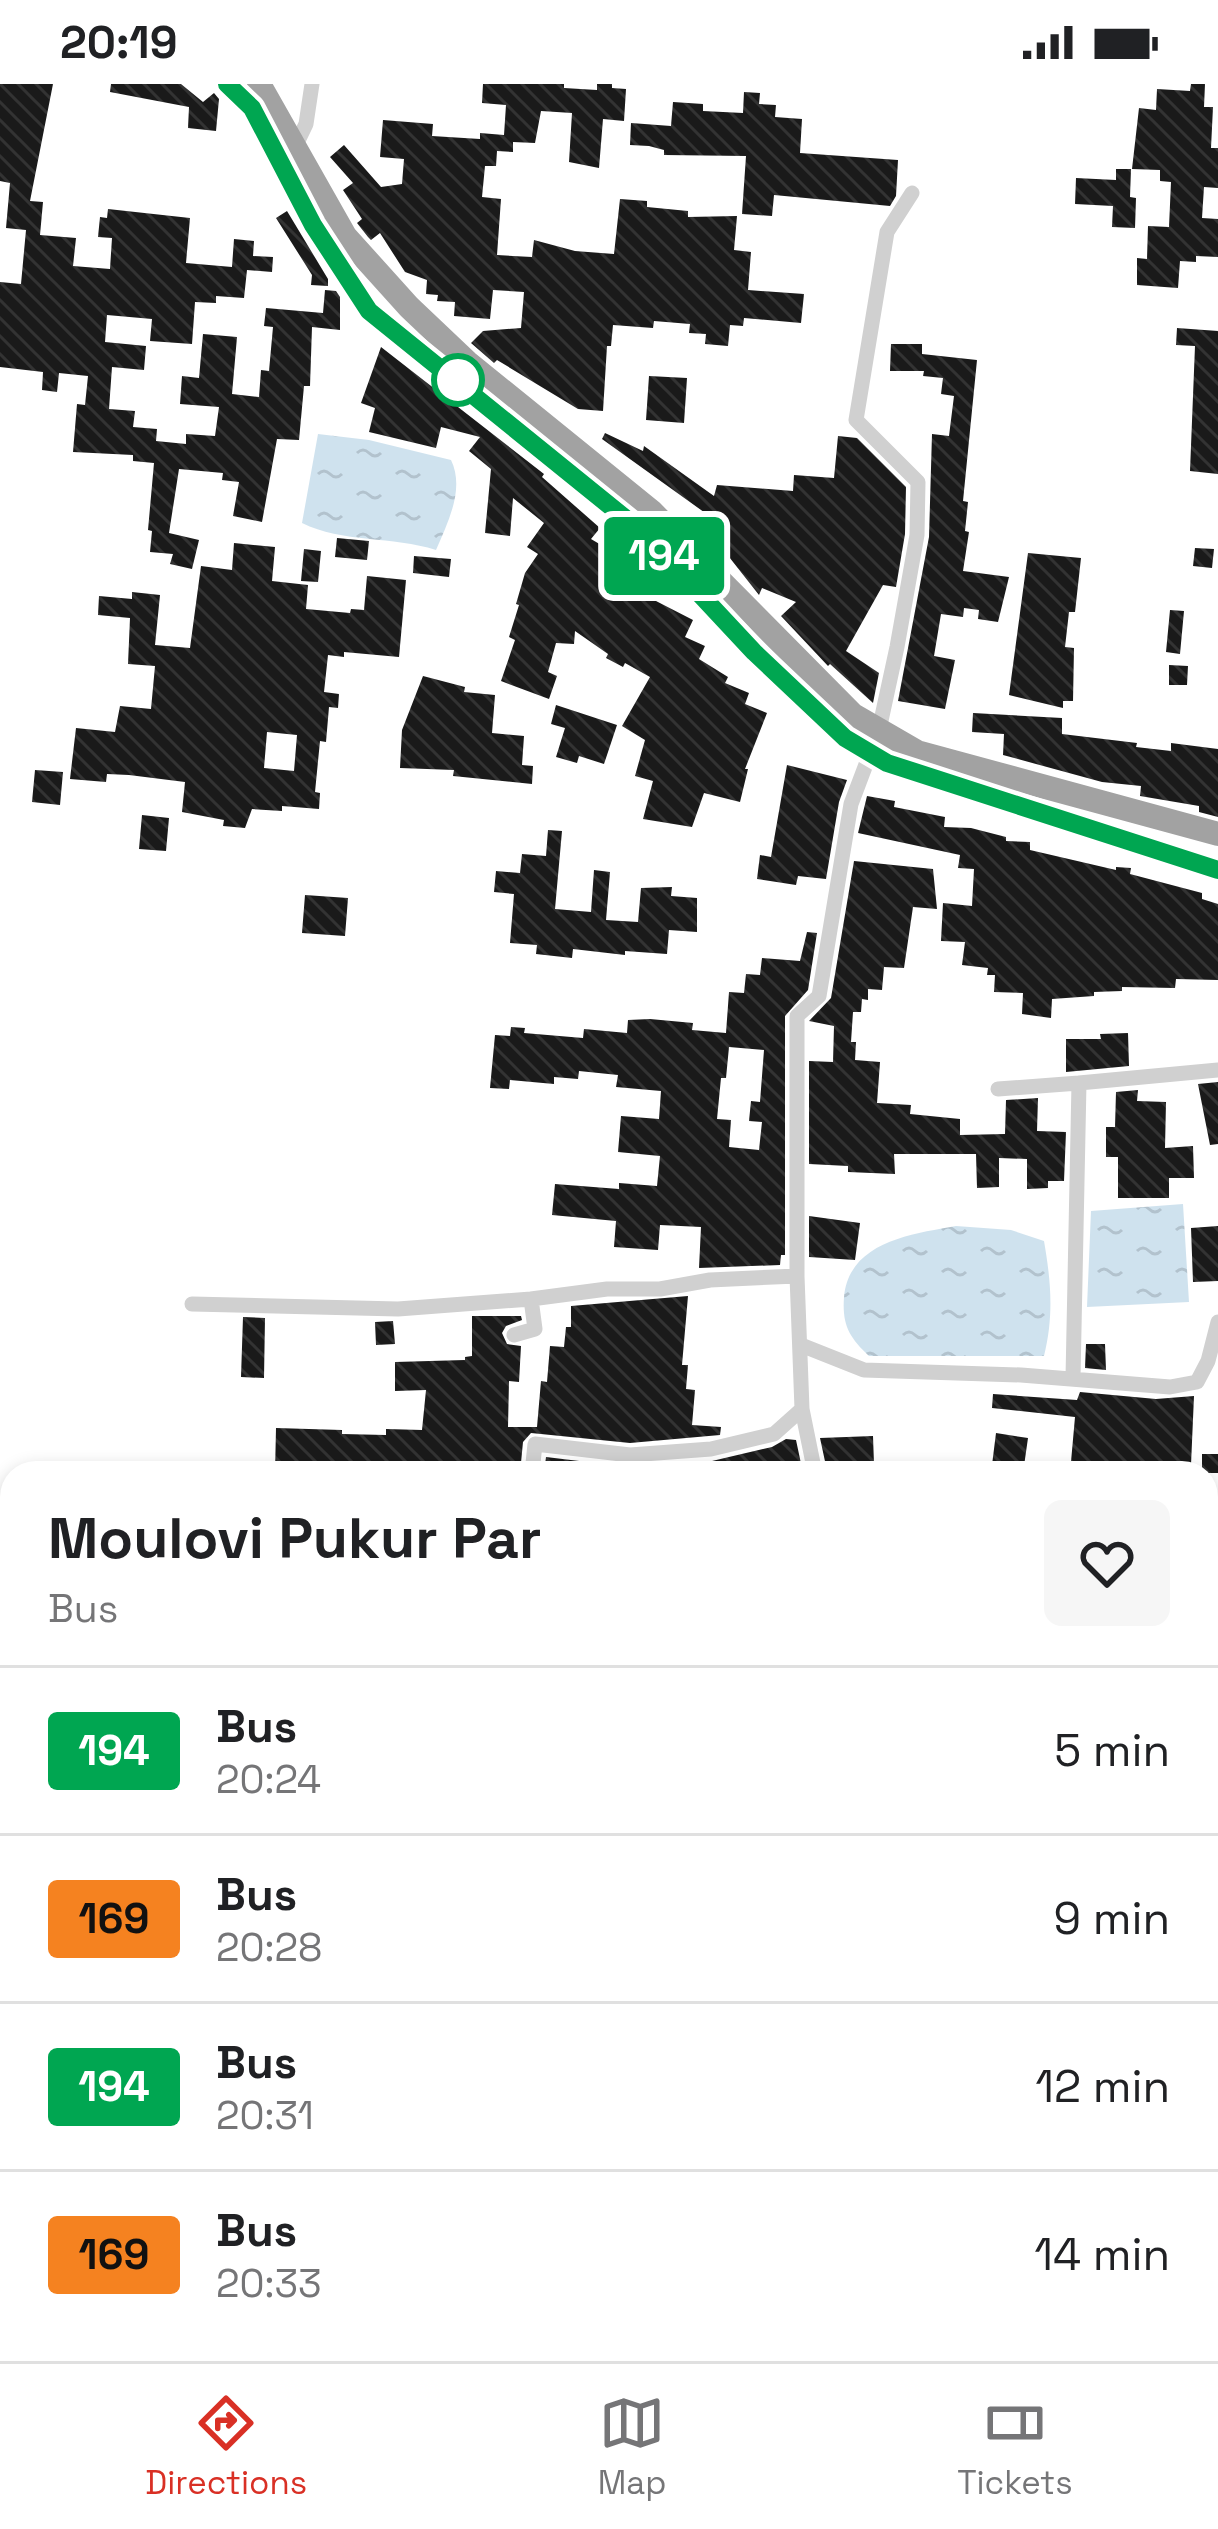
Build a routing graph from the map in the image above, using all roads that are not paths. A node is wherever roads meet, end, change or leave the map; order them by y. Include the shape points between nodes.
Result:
1 (227, 84) edge
2 (259, 84) edge
3 (312, 84) edge
4 (295, 147) junction
5 (912, 193) dead end
6 (874, 741) junction
7 (1218, 834) edge
8 (1218, 870) edge
9 (1218, 1070) edge
10 (1079, 1083) junction
11 (998, 1089) dead end
12 (797, 1276) junction
13 (531, 1299) junction
14 (192, 1304) dead end
15 (1218, 1322) edge
16 (514, 1334) dead end
17 (801, 1345) junction
18 (1073, 1378) junction
19 (802, 1409) junction
20 (533, 1461) edge
21 (812, 1461) edge

1 - 6 highway via 252,108 369,311 641,531 845,738
2 - 4 highway
3 - 4 street
4 - 6 highway via 345,236 409,307 651,511
5 - 6 street via 887,232 856,420 918,482 920,502
6 - 7 highway
6 - 8 highway via 887,763
6 - 12 street via 850,804 819,996 797,1016
9 - 10 street
10 - 11 street
10 - 18 street
12 - 13 street
12 - 17 street
13 - 14 street via 398,1309
13 - 16 street via 535,1329
15 - 18 street via 1197,1382 1170,1388
17 - 18 street via 864,1370
17 - 19 street
19 - 20 street via 774,1434 711,1449 630,1455 535,1444
19 - 21 street

